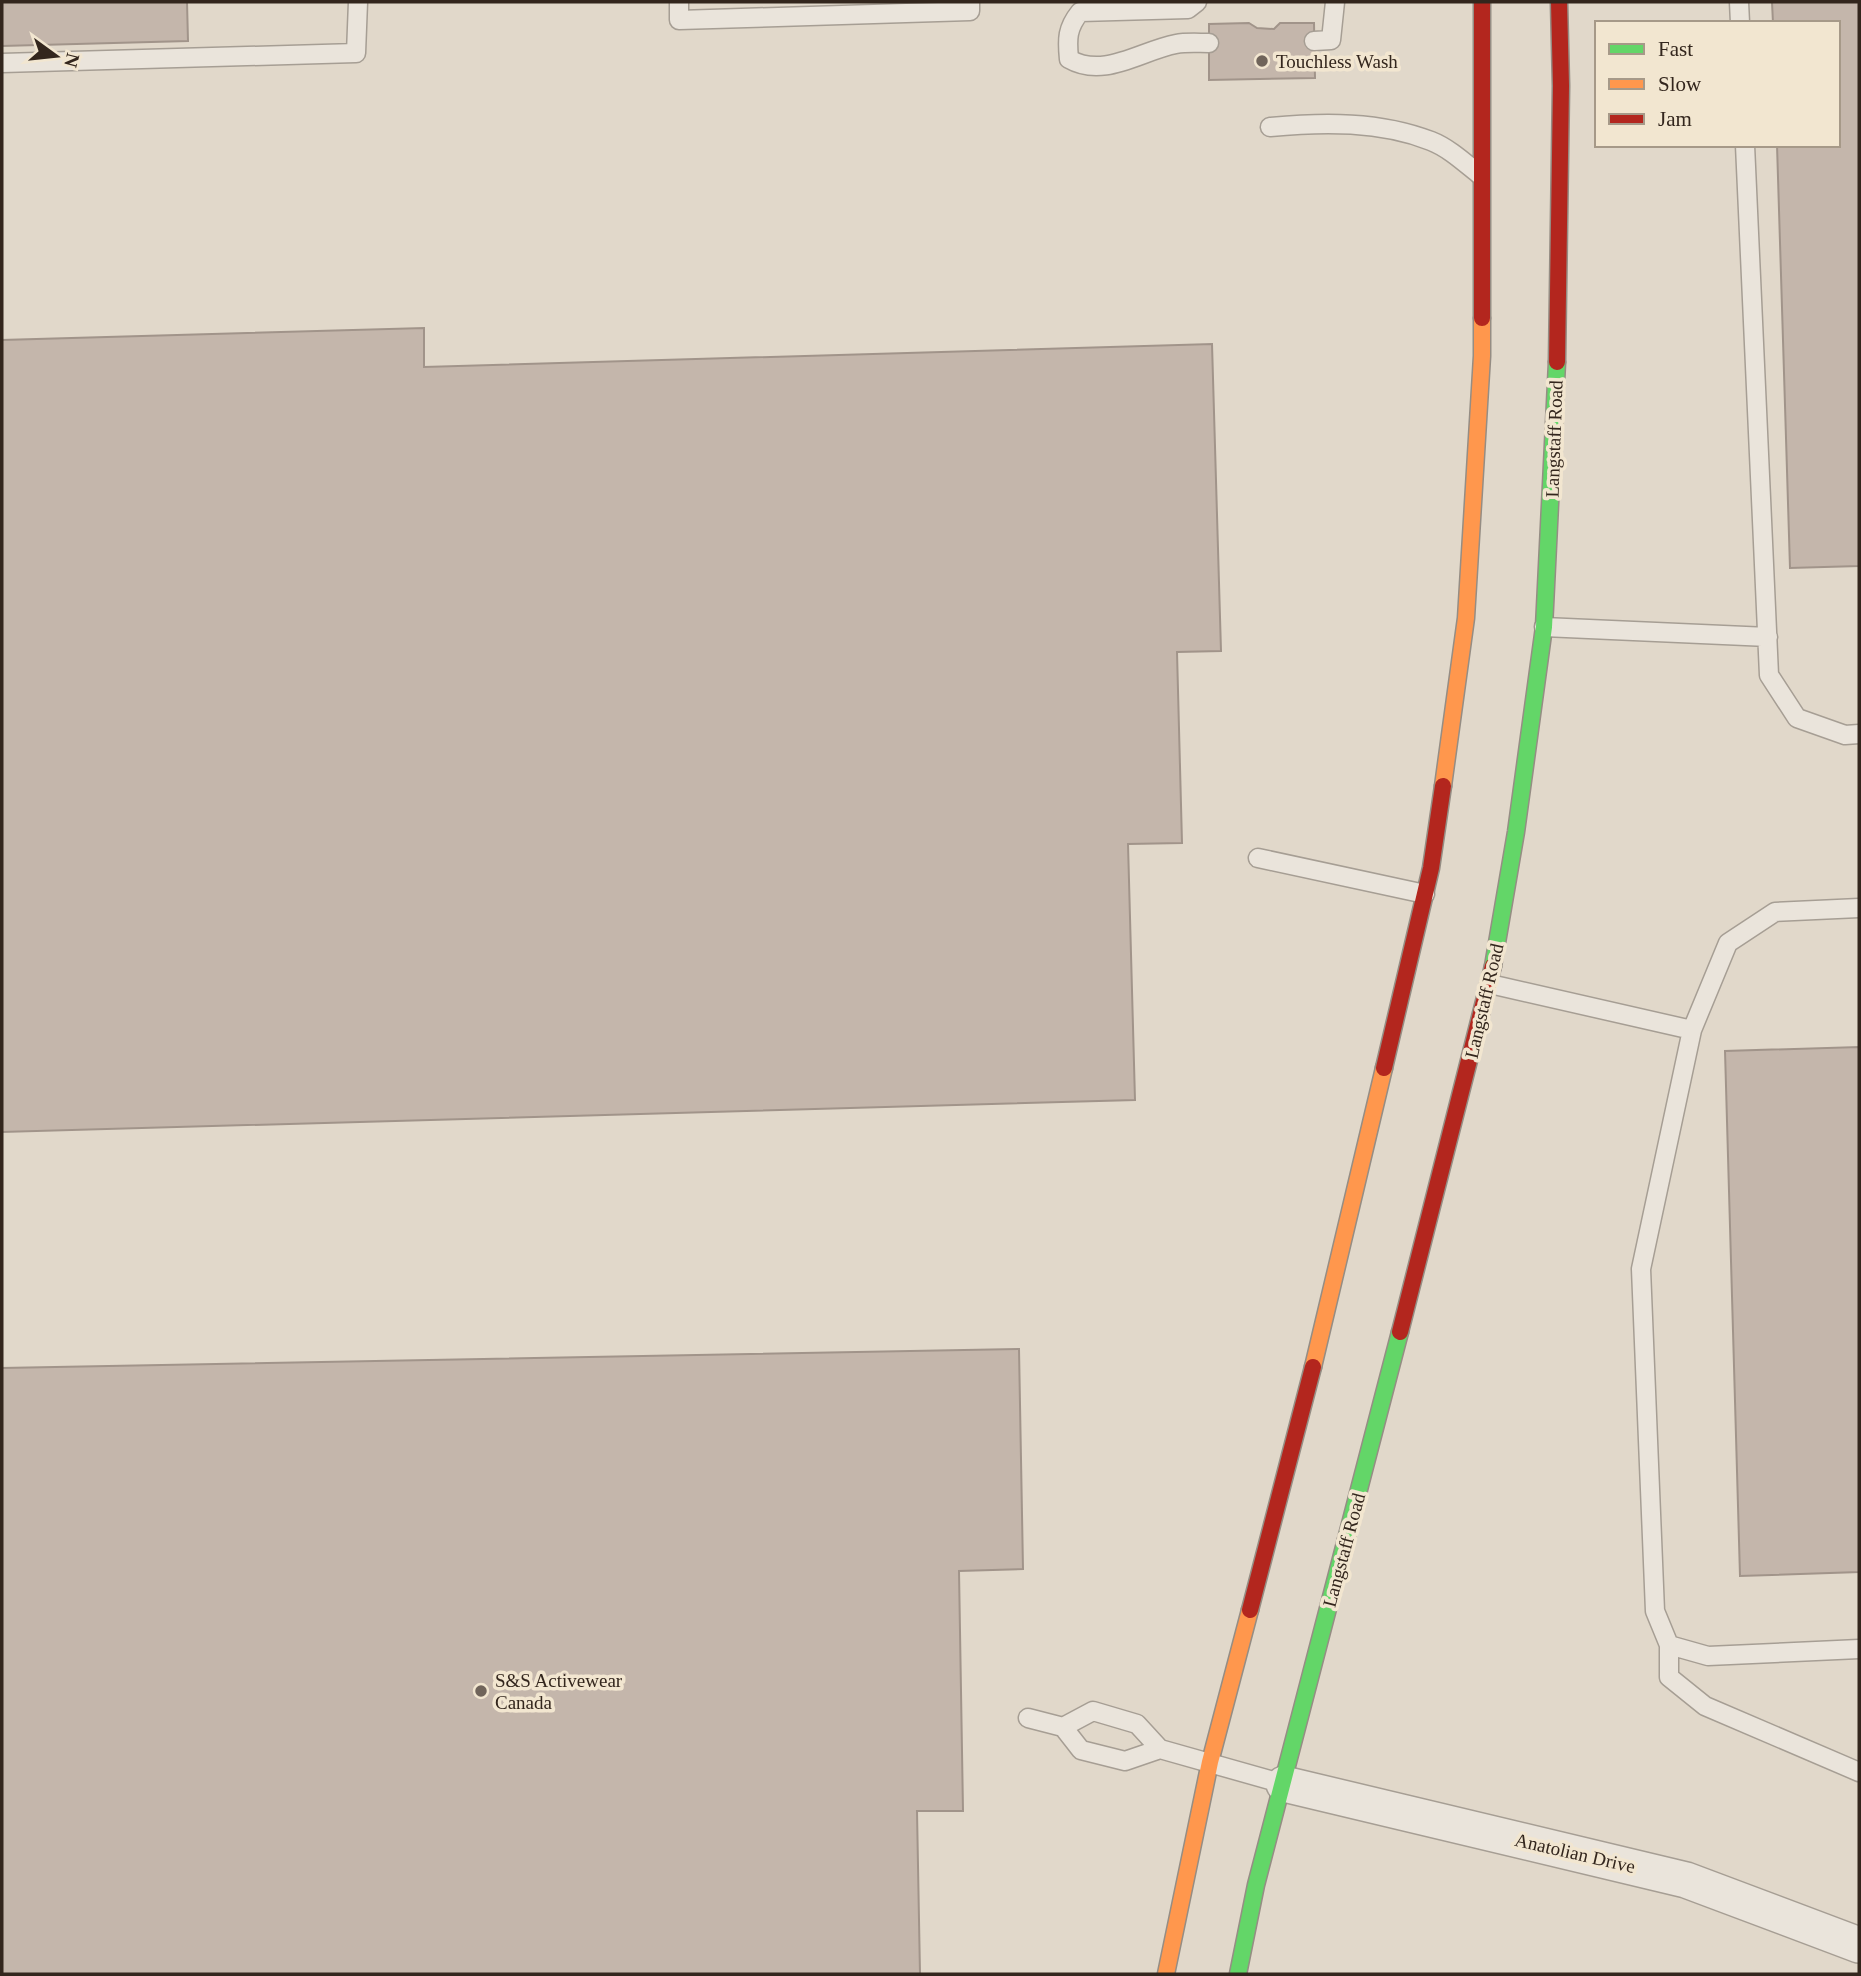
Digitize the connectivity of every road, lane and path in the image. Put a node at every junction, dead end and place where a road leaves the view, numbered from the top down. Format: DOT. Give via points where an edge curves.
graph roads {
  1 [pos="358,2"];
  2 [pos="679,2"];
  3 [pos="970,2"];
  4 [pos="1197,2"];
  5 [pos="1335,2"];
  6 [pos="1482,2"];
  7 [pos="1559,2"];
  8 [pos="1739,2"];
  9 [pos="1740,21"];
  10 [pos="1314,41"];
  11 [pos="1209,43"];
  12 [pos="2,63"];
  13 [pos="1270,127"];
  14 [pos="1745,147"];
  15 [pos="1482,177"];
  16 [pos="1545,626"];
  17 [pos="1768,637"];
  18 [pos="1859,734"];
  19 [pos="1258,858"];
  20 [pos="1425,894"];
  21 [pos="1859,908"];
  22 [pos="1490,984"];
  23 [pos="1692,1030"];
  24 [pos="1669,1645"];
  25 [pos="1859,1649"];
  26 [pos="1028,1718"];
  27 [pos="1063,1727"];
  28 [pos="1160,1749"];
  29 [pos="1210,1762"];
  30 [pos="1851,1763"];
  31 [pos="1859,1772"];
  32 [pos="1283,1784"];
  33 [pos="1859,1945"];
  34 [pos="1166,1974"];
  35 [pos="1238,1974"];
  1 -- 12 [label="lane" via="356,53"];
  2 -- 3 [label="lane" via="679,19 970,11"];
  4 -- 11 [label="lane" via="1188,9 1080,12 1066,37 1069,59 1082,67 1098,68 1177,44"];
  5 -- 10 [label="lane" via="1331,40"];
  6 -- 15 [label="main road"];
  7 -- 16 [label="main road, Langstaff Road" via="1556,402"];
  8 -- 9 [label="lane"];
  13 -- 15 [label="lane" via="1308,123 1383,127 1433,141"];
  14 -- 17 [label="lane"];
  15 -- 20 [label="main road" via="1482,356 1466,618"];
  16 -- 17 [label="lane"];
  16 -- 22 [label="main road, Langstaff Road"];
  17 -- 18 [label="lane" via="1769,676 1797,718 1845,735"];
  19 -- 20 [label="lane"];
  20 -- 29 [label="main road" via="1327,1309"];
  21 -- 23 [label="lane" via="1775,912 1728,943"];
  22 -- 23 [label="lane"];
  22 -- 32 [label="main road, Langstaff Road"];
  23 -- 24 [label="lane" via="1641,1269 1655,1611"];
  24 -- 25 [label="lane" via="1708,1656"];
  24 -- 30 [label="lane" via="1669,1677 1705,1706"];
  26 -- 27 [label="lane"];
  27 -- 28 [label="lane" via="1081,1750 1125,1760"];
  27 -- 28 [label="lane" via="1093,1711 1138,1724"];
  28 -- 29 [label="lane"];
  29 -- 32 [label="lane"];
  29 -- 34 [label="main road"];
  30 -- 31 [label="lane"];
  32 -- 33 [label="street, Anatolian Drive" via="1686,1880"];
  32 -- 35 [label="main road, Langstaff Road" via="1255,1885"];
}
